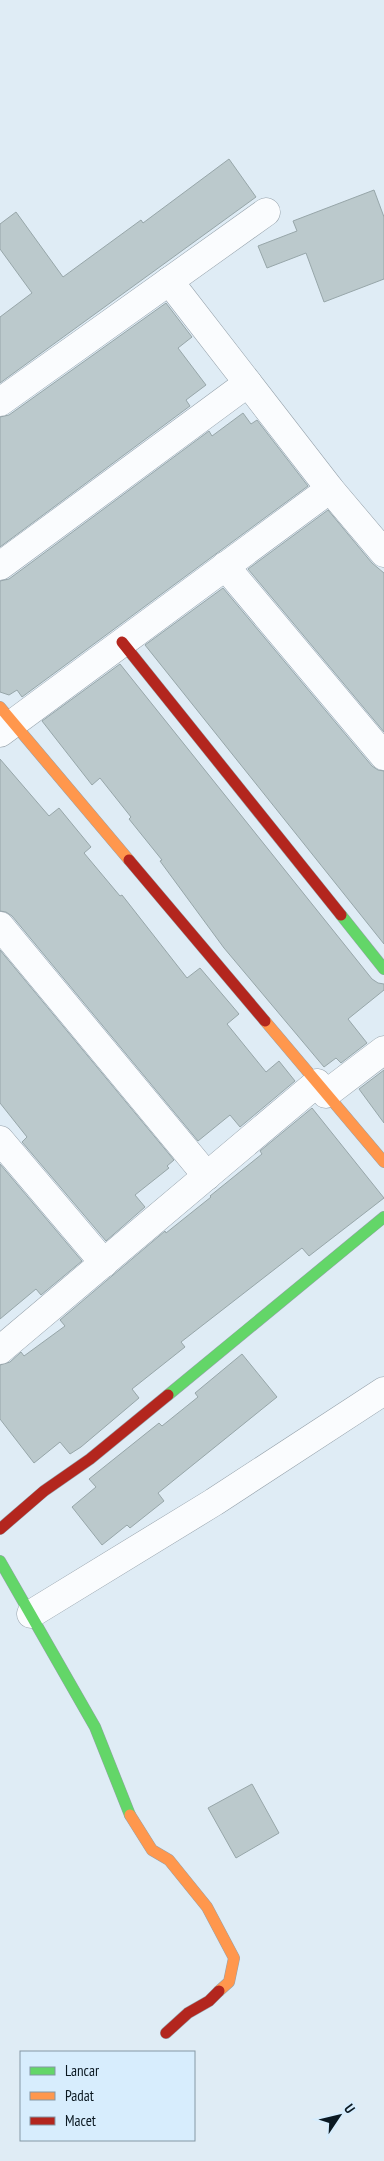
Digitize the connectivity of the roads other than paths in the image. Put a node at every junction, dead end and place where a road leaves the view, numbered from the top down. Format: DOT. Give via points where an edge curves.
graph roads {
  1 [pos="266,212"];
  2 [pos="170,281"];
  3 [pos="248,383"];
  4 [pos="0,402"];
  5 [pos="330,489"];
  6 [pos="384,553"];
  7 [pos="0,566"];
  8 [pos="225,566"];
  9 [pos="122,642"];
  10 [pos="4,721"];
  11 [pos="384,756"];
  12 [pos="0,926"];
  13 [pos="384,969"];
  14 [pos="384,1050"];
  15 [pos="322,1088"];
  16 [pos="0,1140"];
  17 [pos="384,1162"];
  18 [pos="206,1176"];
  19 [pos="384,1217"];
  20 [pos="104,1263"];
  21 [pos="1,1347"];
  22 [pos="384,1391"];
  23 [pos="0,1529"];
  24 [pos="0,1562"];
  25 [pos="8,1594"];
  26 [pos="30,1614"];
  27 [pos="166,2033"];
  1 -- 2 [label="street"];
  2 -- 3 [label="street"];
  2 -- 4 [label="street"];
  3 -- 5 [label="street"];
  3 -- 7 [label="street"];
  5 -- 6 [label="street"];
  5 -- 8 [label="street"];
  8 -- 9 [label="street"];
  8 -- 11 [label="street"];
  9 -- 10 [label="street"];
  9 -- 13 [label="street"];
  10 -- 15 [label="street"];
  12 -- 18 [label="street"];
  14 -- 15 [label="street"];
  15 -- 17 [label="street"];
  15 -- 18 [label="street"];
  16 -- 20 [label="street"];
  18 -- 20 [label="street"];
  19 -- 23 [label="street"];
  20 -- 21 [label="street"];
  22 -- 26 [label="street" via="214,1502"];
  24 -- 25 [label="street"];
  25 -- 26 [label="street"];
  26 -- 27 [label="street" via="95,1727 140,1834 152,1850 168,1860 207,1907 234,1958 229,1982"];
}
